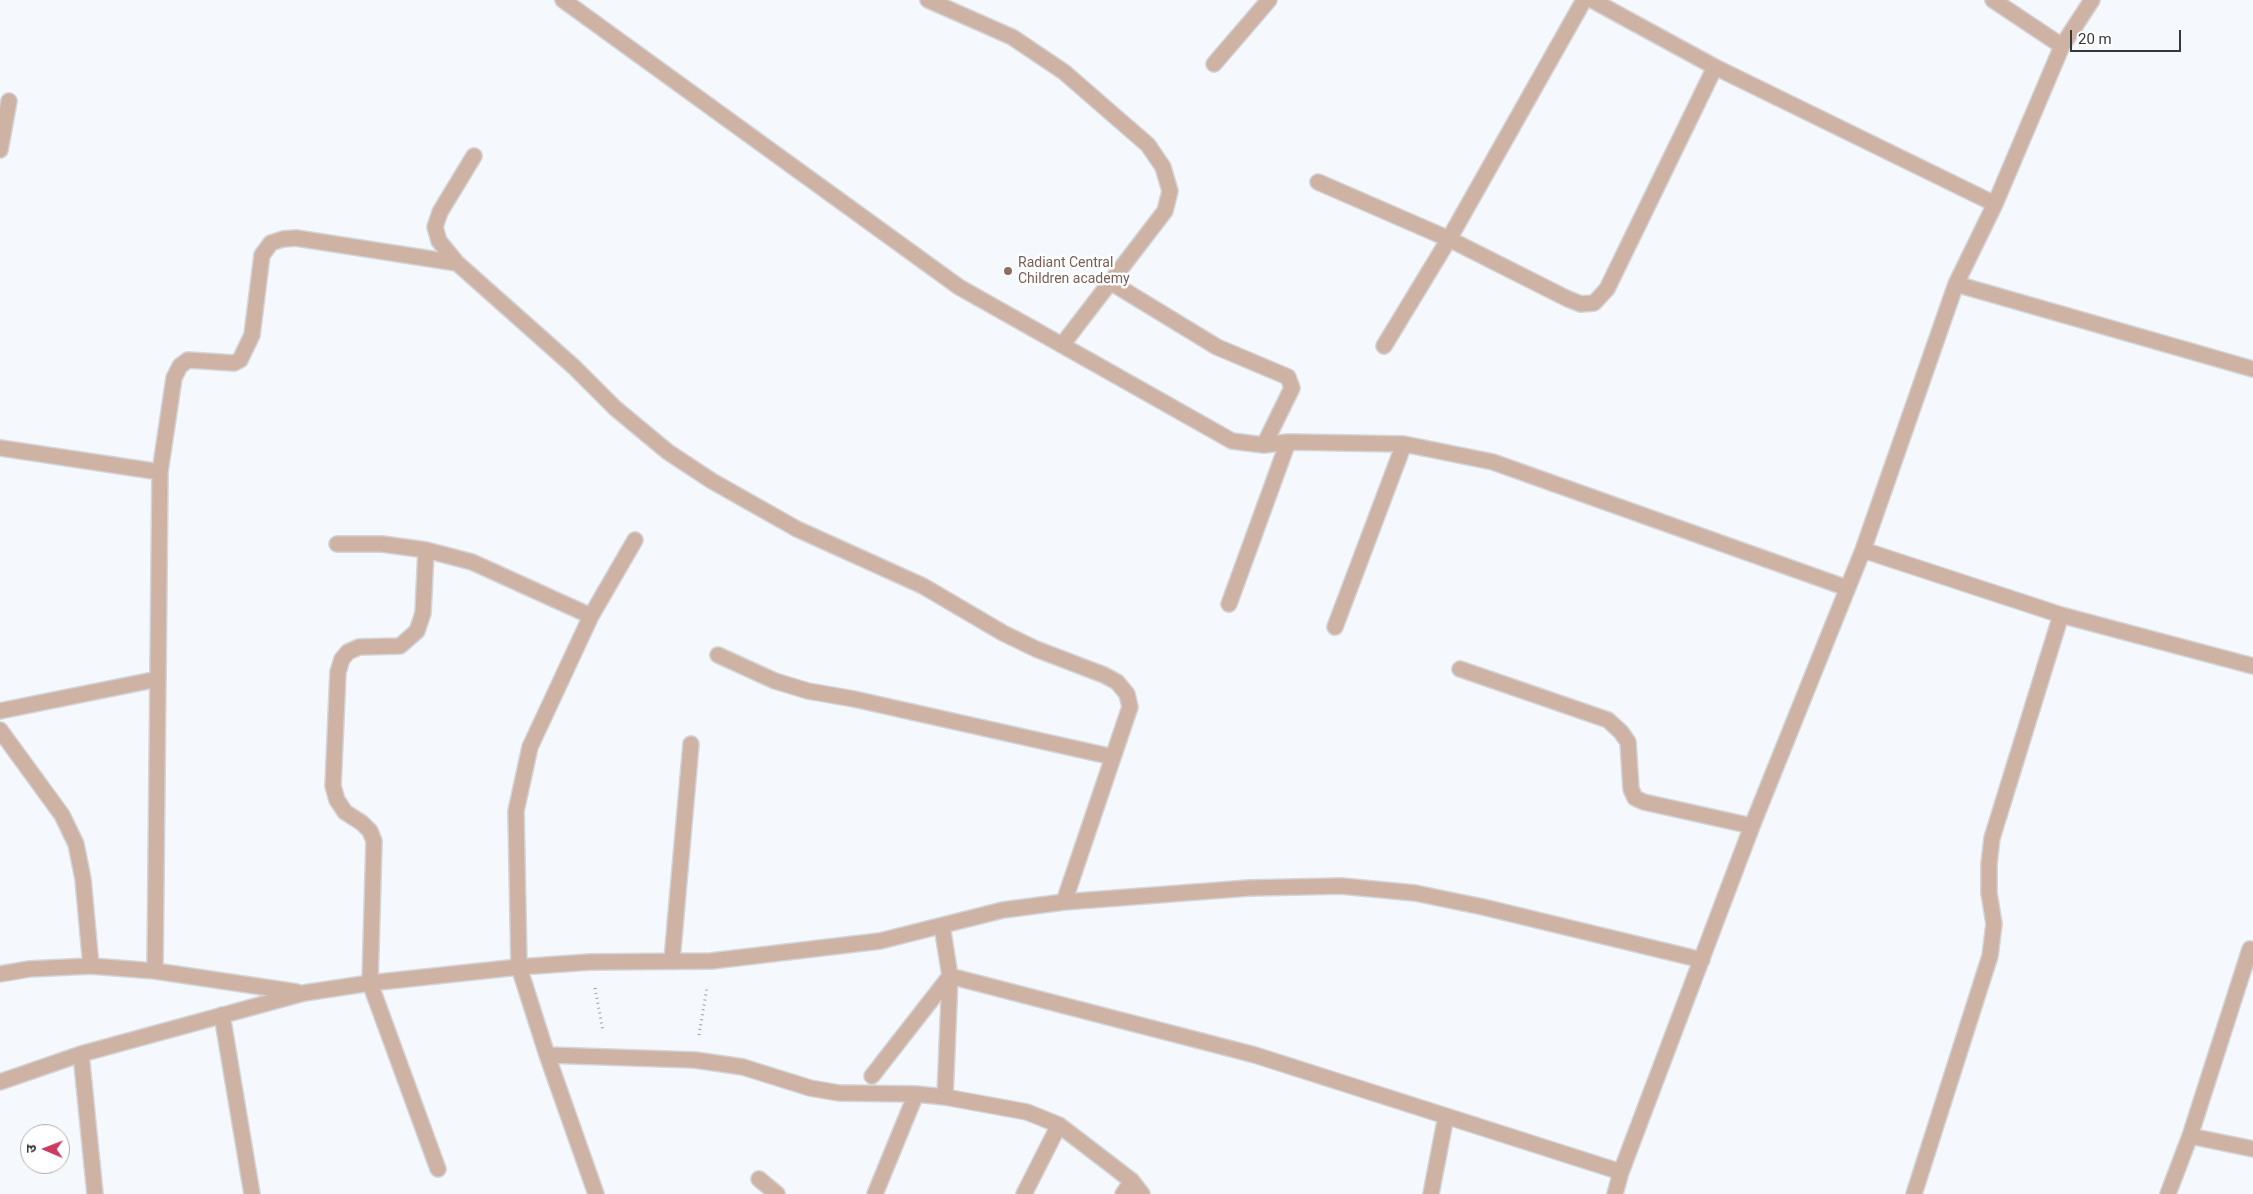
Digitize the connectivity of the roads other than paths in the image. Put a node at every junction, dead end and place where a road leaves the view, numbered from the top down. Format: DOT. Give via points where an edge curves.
graph roads {
  1 [pos="563,0"];
  2 [pos="928,0"];
  3 [pos="1269,0"];
  4 [pos="1584,0"];
  5 [pos="1592,0"];
  6 [pos="1993,0"];
  7 [pos="2092,0"];
  8 [pos="2062,46"];
  9 [pos="1214,64"];
  10 [pos="1715,67"];
  11 [pos="9,102"];
  12 [pos="0,150"];
  13 [pos="474,156"];
  14 [pos="1318,182"];
  15 [pos="1995,204"];
  16 [pos="1448,240"];
  17 [pos="457,263"];
  18 [pos="1112,282"];
  19 [pos="1956,284"];
  20 [pos="1062,345"];
  21 [pos="1384,346"];
  22 [pos="2253,369"];
  23 [pos="1288,442"];
  24 [pos="1404,444"];
  25 [pos="1264,445"];
  26 [pos="0,448"];
  27 [pos="160,472"];
  28 [pos="635,540"];
  29 [pos="337,544"];
  30 [pos="426,550"];
  31 [pos="1862,550"];
  32 [pos="1847,588"];
  33 [pos="1229,604"];
  34 [pos="2061,615"];
  35 [pos="591,616"];
  36 [pos="1335,627"];
  37 [pos="718,655"];
  38 [pos="2253,666"];
  39 [pos="1460,669"];
  40 [pos="158,680"];
  41 [pos="0,711"];
  42 [pos="0,730"];
  43 [pos="691,744"];
  44 [pos="1113,757"];
  45 [pos="1752,826"];
  46 [pos="1064,902"];
  47 [pos="942,926"];
  48 [pos="2250,949"];
  49 [pos="672,960"];
  50 [pos="1702,960"];
  51 [pos="91,966"];
  52 [pos="519,967"];
  53 [pos="155,971"];
  54 [pos="0,974"];
  55 [pos="950,976"];
  56 [pos="370,983"];
  57 [pos="304,993"];
  58 [pos="222,1015"];
  59 [pos="82,1054"];
  60 [pos="547,1055"];
  61 [pos="872,1076"];
  62 [pos="0,1082"];
  63 [pos="916,1094"];
  64 [pos="945,1097"];
  65 [pos="1446,1116"];
  66 [pos="1059,1125"];
  67 [pos="2190,1136"];
  68 [pos="2253,1149"];
  69 [pos="438,1169"];
  70 [pos="1621,1172"];
  71 [pos="759,1178"];
  72 [pos="1128,1188"];
  73 [pos="95,1194"];
  74 [pos="252,1194"];
  75 [pos="596,1194"];
  76 [pos="777,1194"];
  77 [pos="875,1194"];
  78 [pos="1024,1194"];
  79 [pos="1142,1194"];
  80 [pos="1431,1194"];
  81 [pos="1615,1194"];
  82 [pos="1914,1194"];
  83 [pos="2168,1194"];
  1 -- 20 [label="street" via="959,286"];
  2 -- 18 [label="street" via="1012,37 1056,67 1148,145 1158,160 1170,191 1166,211"];
  3 -- 9 [label="street"];
  4 -- 16 [label="street"];
  5 -- 10 [label="street"];
  6 -- 8 [label="street"];
  7 -- 8 [label="street"];
  8 -- 15 [label="street"];
  10 -- 15 [label="street"];
  10 -- 16 [label="street" via="1607,289 1594,303 1581,304 1568,299"];
  11 -- 12 [label="street"];
  13 -- 17 [label="street" via="440,212 435,227 438,241"];
  14 -- 16 [label="street"];
  15 -- 19 [label="street"];
  16 -- 21 [label="street"];
  17 -- 27 [label="street" via="296,238 271,243 262,255 252,335 240,360 234,363 188,360 180,366 174,378"];
  17 -- 44 [label="street" via="574,366 615,408 668,452 712,481 797,529 923,586 1003,633 1117,682 1127,694 1130,707"];
  18 -- 20 [label="street"];
  18 -- 25 [label="street" via="1218,347 1288,377 1292,388"];
  19 -- 22 [label="street"];
  19 -- 31 [label="street"];
  20 -- 25 [label="street" via="1232,441"];
  23 -- 24 [label="street"];
  23 -- 25 [label="street"];
  23 -- 33 [label="street"];
  24 -- 32 [label="street" via="1493,462"];
  24 -- 36 [label="street"];
  26 -- 27 [label="street"];
  27 -- 40 [label="street"];
  28 -- 35 [label="street"];
  29 -- 30 [label="street" via="382,544"];
  30 -- 35 [label="street" via="472,562"];
  30 -- 56 [label="street" via="423,614 418,631 400,646 358,647 348,652 338,672 333,786 345,812 362,822 374,840"];
  31 -- 32 [label="street"];
  31 -- 34 [label="street"];
  32 -- 45 [label="street"];
  34 -- 38 [label="street"];
  34 -- 82 [label="street" via="1992,838 1989,893 1994,924 1990,956"];
  35 -- 52 [label="street" via="530,746 516,811"];
  37 -- 44 [label="street" via="775,681 808,691"];
  39 -- 45 [label="street" via="1608,720 1628,742 1631,789 1635,798"];
  40 -- 41 [label="street"];
  40 -- 53 [label="street"];
  42 -- 51 [label="street" via="62,814 76,844 83,879"];
  43 -- 49 [label="street"];
  44 -- 46 [label="street"];
  45 -- 50 [label="street"];
  46 -- 47 [label="street" via="1003,910"];
  46 -- 50 [label="street" via="1249,888 1342,886 1415,893"];
  47 -- 49 [label="street" via="880,941 711,962"];
  47 -- 55 [label="street"];
  48 -- 67 [label="street"];
  49 -- 52 [label="street"];
  50 -- 70 [label="street"];
  51 -- 53 [label="street"];
  51 -- 54 [label="street"];
  52 -- 56 [label="street"];
  52 -- 60 [label="street"];
  53 -- 57 [label="street"];
  55 -- 61 [label="street"];
  55 -- 64 [label="street"];
  55 -- 65 [label="street" via="1255,1056"];
  56 -- 57 [label="street"];
  56 -- 69 [label="street"];
  57 -- 58 [label="street"];
  58 -- 59 [label="street"];
  58 -- 74 [label="street"];
  59 -- 62 [label="street"];
  59 -- 73 [label="street"];
  60 -- 63 [label="street" via="695,1060 743,1067 810,1088 839,1093"];
  60 -- 75 [label="street"];
  63 -- 64 [label="street"];
  63 -- 77 [label="street"];
  64 -- 66 [label="street" via="1027,1112"];
  65 -- 70 [label="street"];
  65 -- 80 [label="street"];
  66 -- 72 [label="street"];
  66 -- 78 [label="street"];
  67 -- 68 [label="street"];
  67 -- 83 [label="street"];
  70 -- 81 [label="street"];
  71 -- 76 [label="street"];
  72 -- 79 [label="street"];
}
